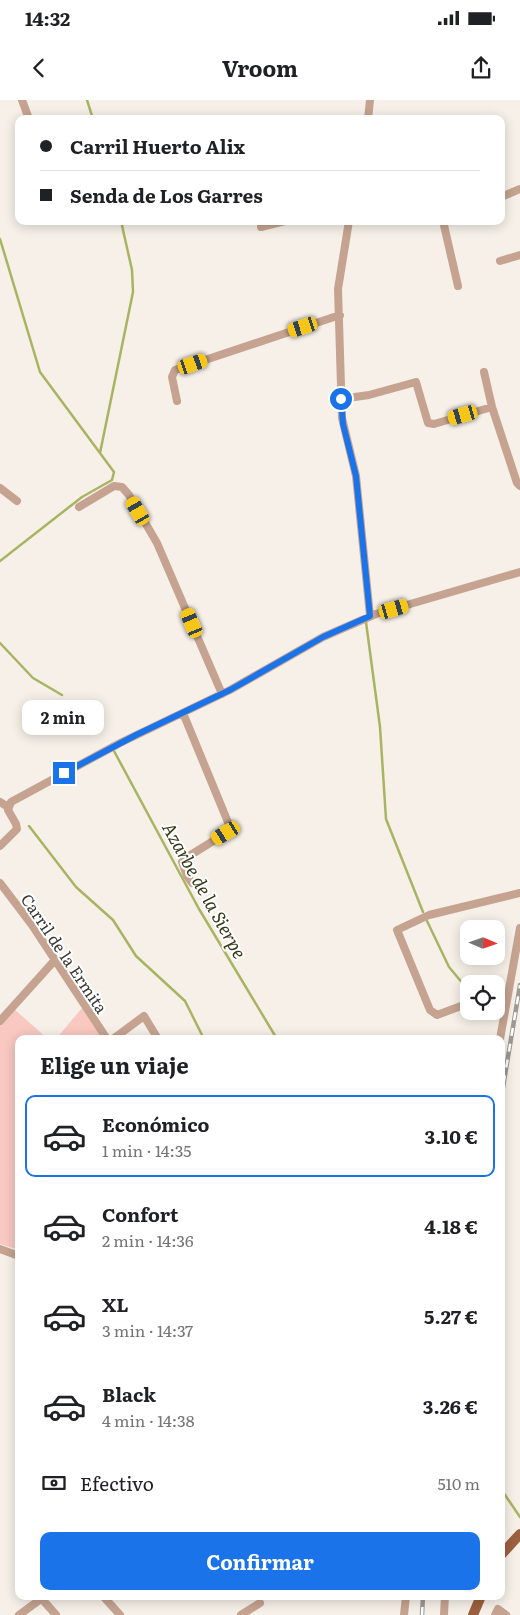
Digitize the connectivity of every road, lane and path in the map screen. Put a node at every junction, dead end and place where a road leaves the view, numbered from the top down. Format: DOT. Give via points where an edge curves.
graph roads {
  1 [pos="22,100"];
  2 [pos="370,100"];
  3 [pos="28,115"];
  4 [pos="368,115"];
  5 [pos="520,189"];
  6 [pos="505,195"];
  7 [pos="269,225"];
  8 [pos="348,225"];
  9 [pos="444,225"];
  10 [pos="261,227"];
  11 [pos="520,254"];
  12 [pos="500,261"];
  13 [pos="458,286"];
  14 [pos="340,314"];
  15 [pos="484,372"];
  16 [pos="341,399"];
  17 [pos="177,401"];
  18 [pos="492,407"];
  19 [pos="520,486"];
  20 [pos="0,488"];
  21 [pos="17,501"];
  22 [pos="79,507"];
  23 [pos="520,572"];
  24 [pos="370,616"];
  25 [pos="222,694"];
  26 [pos="183,713"];
  27 [pos="0,802"];
  28 [pos="8,807"];
  29 [pos="0,846"];
  30 [pos="0,883"];
  31 [pos="192,883"];
  32 [pos="520,893"];
  33 [pos="520,928"];
  34 [pos="54,960"];
  35 [pos="505,994"];
  36 [pos="508,994"];
  37 [pos="460,1006"];
  38 [pos="0,1020"];
  39 [pos="104,1035"];
  40 [pos="119,1035"];
  41 [pos="156,1035"];
  42 [pos="501,1035"];
  43 [pos="0,1249"];
  44 [pos="15,1255"];
  45 [pos="520,1534"];
  46 [pos="505,1551"];
  47 [pos="41,1600"];
  48 [pos="45,1600"];
  49 [pos="107,1600"];
  50 [pos="406,1600"];
  51 [pos="445,1600"];
  52 [pos="479,1600"];
  53 [pos="260,1604"];
  54 [pos="496,1612"];
  55 [pos="19,1615"];
  56 [pos="56,1615"];
  57 [pos="120,1615"];
  58 [pos="241,1615"];
  59 [pos="404,1615"];
  60 [pos="444,1615"];
  61 [pos="473,1615"];
  62 [pos="506,1615"];
  1 -- 3 [label="street"];
  2 -- 4 [label="street"];
  5 -- 6 [label="street"];
  7 -- 10 [label="street"];
  8 -- 14 [label="street" via="338,282"];
  9 -- 13 [label="street"];
  11 -- 12 [label="street"];
  14 -- 16 [label="street"];
  14 -- 17 [label="street" via="174,370 172,376"];
  15 -- 18 [label="street"];
  16 -- 18 [label="street" via="416,382 428,423"];
  16 -- 24 [label="street" via="343,424 356,476"];
  18 -- 19 [label="street" via="516,483"];
  20 -- 21 [label="street"];
  22 -- 25 [label="street" via="114,486 122,487 129,495 157,543"];
  23 -- 24 [label="street"];
  24 -- 25 [label="street" via="323,637"];
  25 -- 26 [label="street"];
  26 -- 28 [label="street" via="69,770 13,801"];
  26 -- 31 [label="street" via="230,827 182,862"];
  27 -- 28 [label="street"];
  28 -- 29 [label="street" via="16,829"];
  30 -- 34 [label="street, Carril de la Ermita"];
  32 -- 37 [label="street" via="429,915 397,930 430,1010 437,1015"];
  33 -- 36 [label="street"];
  34 -- 38 [label="street"];
  34 -- 39 [label="street, Carril de la Ermita"];
  35 -- 36 [label="street"];
  36 -- 42 [label="street"];
  40 -- 41 [label="street" via="144,1016"];
  43 -- 44 [label="street"];
  45 -- 46 [label="main road"];
  47 -- 55 [label="street"];
  48 -- 56 [label="street"];
  49 -- 57 [label="street"];
  50 -- 59 [label="street"];
  51 -- 60 [label="street"];
  52 -- 61 [label="main road"];
  53 -- 58 [label="street"];
  54 -- 62 [label="street"];
}
